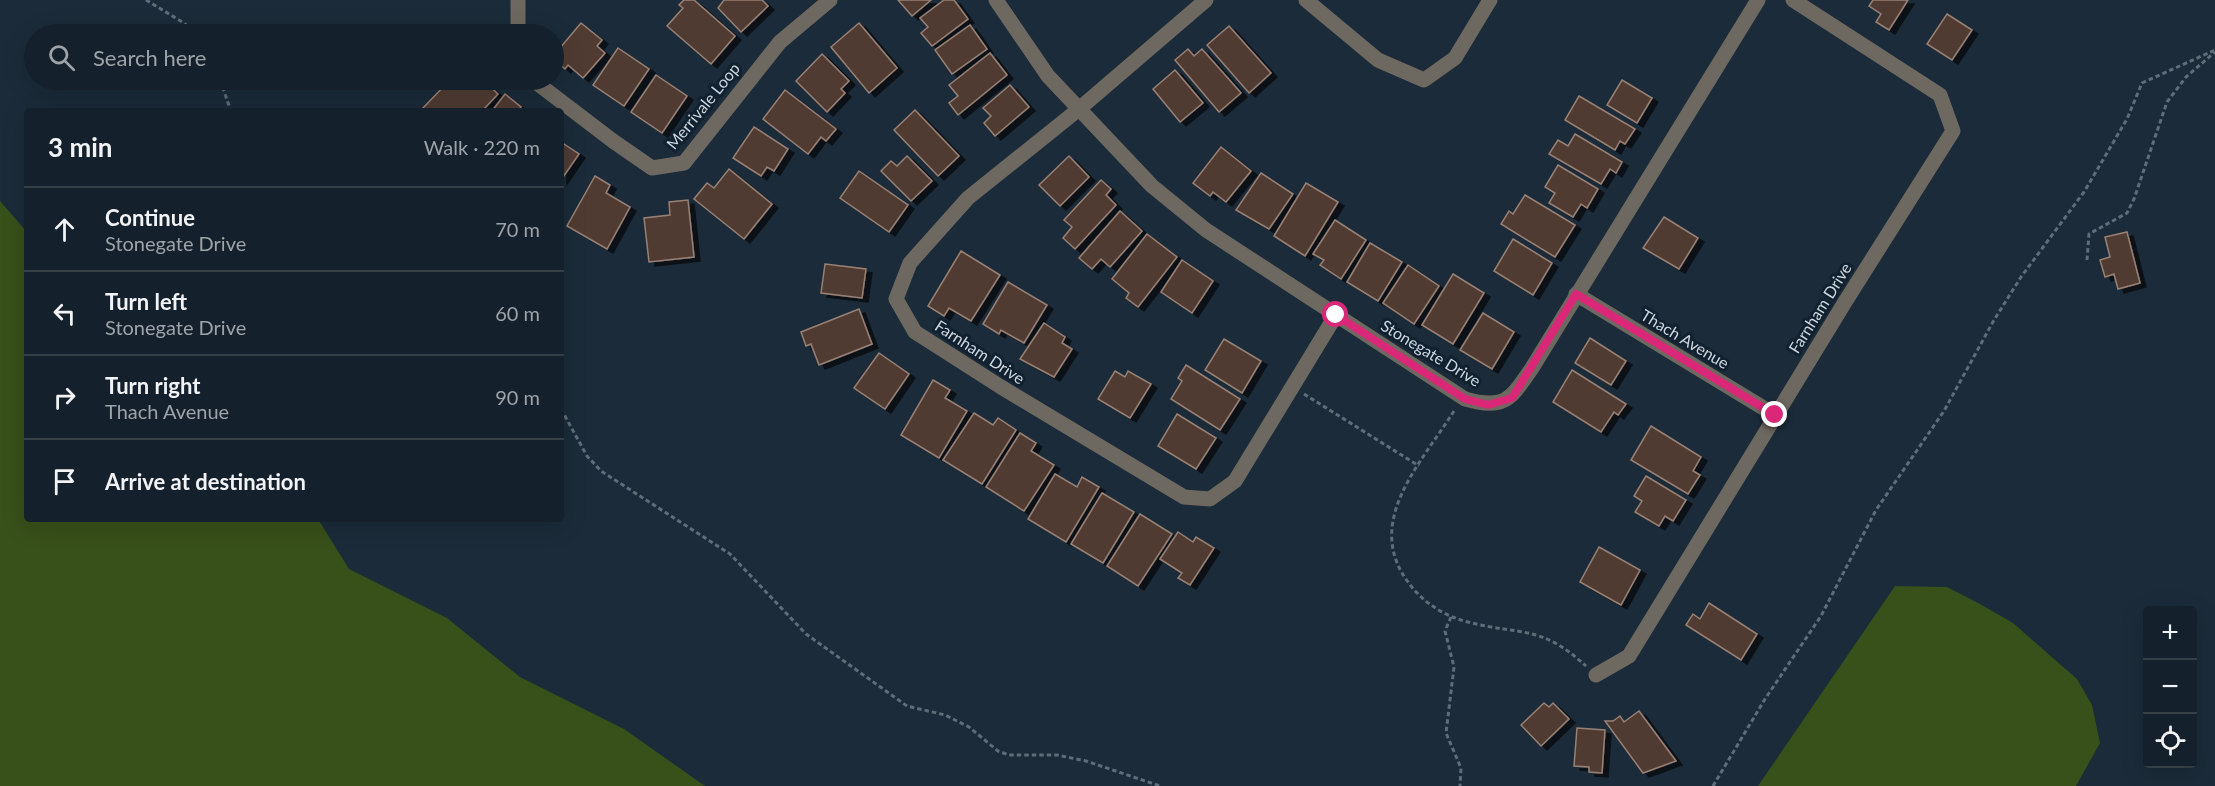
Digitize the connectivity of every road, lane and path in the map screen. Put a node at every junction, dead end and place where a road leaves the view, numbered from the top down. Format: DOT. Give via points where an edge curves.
graph roads {
  1 [pos="146,0"];
  2 [pos="519,0"];
  3 [pos="830,0"];
  4 [pos="996,0"];
  5 [pos="1206,0"];
  6 [pos="1306,0"];
  7 [pos="1490,0"];
  8 [pos="1758,0"];
  9 [pos="1793,0"];
  10 [pos="185,24"];
  11 [pos="518,24"];
  12 [pos="2215,51"];
  13 [pos="224,90"];
  14 [pos="546,90"];
  15 [pos="230,108"];
  16 [pos="1079,109"];
  17 [pos="2087,260"];
  18 [pos="1576,294"];
  19 [pos="1336,315"];
  20 [pos="1292,387"];
  21 [pos="1463,397"];
  22 [pos="564,414"];
  23 [pos="1775,415"];
  24 [pos="1419,466"];
  25 [pos="1451,617"];
  26 [pos="1596,675"];
  27 [pos="1160,786"];
  28 [pos="1460,786"];
  29 [pos="1713,786"];
  1 -- 10 [label="path"];
  2 -- 11 [label="street"];
  3 -- 14 [label="street, Merrivale Loop" via="780,42 684,163 652,168"];
  4 -- 16 [label="street, Stonegate Drive" via="1048,76"];
  5 -- 16 [label="street, Farnham Drive"];
  6 -- 7 [label="street" via="1378,60 1424,80 1455,58"];
  8 -- 18 [label="street, Stonegate Drive"];
  9 -- 23 [label="street, Farnham Drive" via="1940,95 1953,131"];
  12 -- 17 [label="path" via="2186,77 2167,102 2127,213 2089,234"];
  12 -- 29 [label="path" via="2142,83 2127,119 2096,172 1999,311 1944,411 1876,510 1821,616"];
  13 -- 15 [label="path"];
  16 -- 19 [label="street, Stonegate Drive" via="1152,186 1206,230"];
  16 -- 20 [label="street, Farnham Drive" via="968,198 910,263 896,299 915,332 1184,497 1210,500 1235,481"];
  18 -- 21 [label="street, Stonegate Drive" via="1512,398 1488,405"];
  18 -- 23 [label="street, Thach Avenue"];
  19 -- 20 [label="street, Farnham Drive"];
  19 -- 21 [label="street, Stonegate Drive"];
  20 -- 24 [label="path"];
  21 -- 24 [label="path"];
  22 -- 27 [label="path" via="587,456 601,471 730,554 806,634 907,706 945,716 1009,755 1057,755"];
  23 -- 26 [label="street, Farnham Drive" via="1629,656"];
  24 -- 25 [label="path" via="1394,511 1390,529 1394,560 1415,592"];
  25 -- 26 [label="path" via="1536,633 1568,650"];
  25 -- 28 [label="path" via="1445,631 1454,667 1446,733 1461,768"];
}
